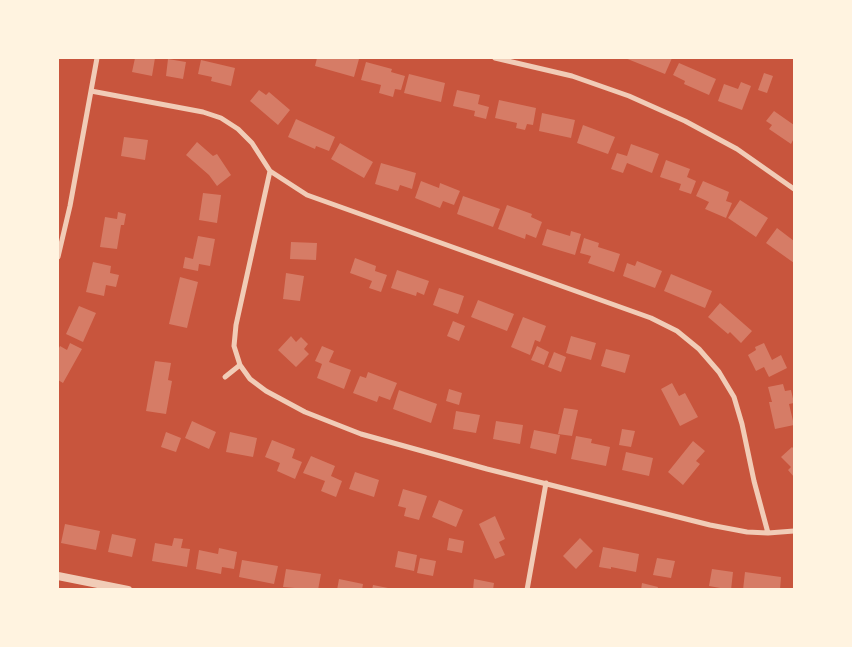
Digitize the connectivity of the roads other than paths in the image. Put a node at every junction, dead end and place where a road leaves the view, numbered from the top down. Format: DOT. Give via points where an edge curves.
graph roads {
  1 [pos="97,58"];
  2 [pos="496,58"];
  3 [pos="91,90"];
  4 [pos="270,171"];
  5 [pos="794,189"];
  6 [pos="58,257"];
  7 [pos="240,364"];
  8 [pos="225,377"];
  9 [pos="546,483"];
  10 [pos="794,531"];
  11 [pos="768,533"];
  12 [pos="58,576"];
  13 [pos="128,590"];
  14 [pos="527,590"];
  1 -- 3 [label="street"];
  2 -- 5 [label="street" via="572,76 629,96 737,149"];
  3 -- 4 [label="street" via="221,118 252,143"];
  3 -- 6 [label="street"];
  4 -- 7 [label="street" via="236,325 234,346"];
  4 -- 11 [label="street" via="307,195 650,318 677,331 719,372 734,397"];
  7 -- 8 [label="street"];
  7 -- 9 [label="street" via="250,380 266,391 305,412 361,434"];
  9 -- 11 [label="street" via="710,525"];
  9 -- 14 [label="street"];
  10 -- 11 [label="street"];
  12 -- 13 [label="street"];
}
